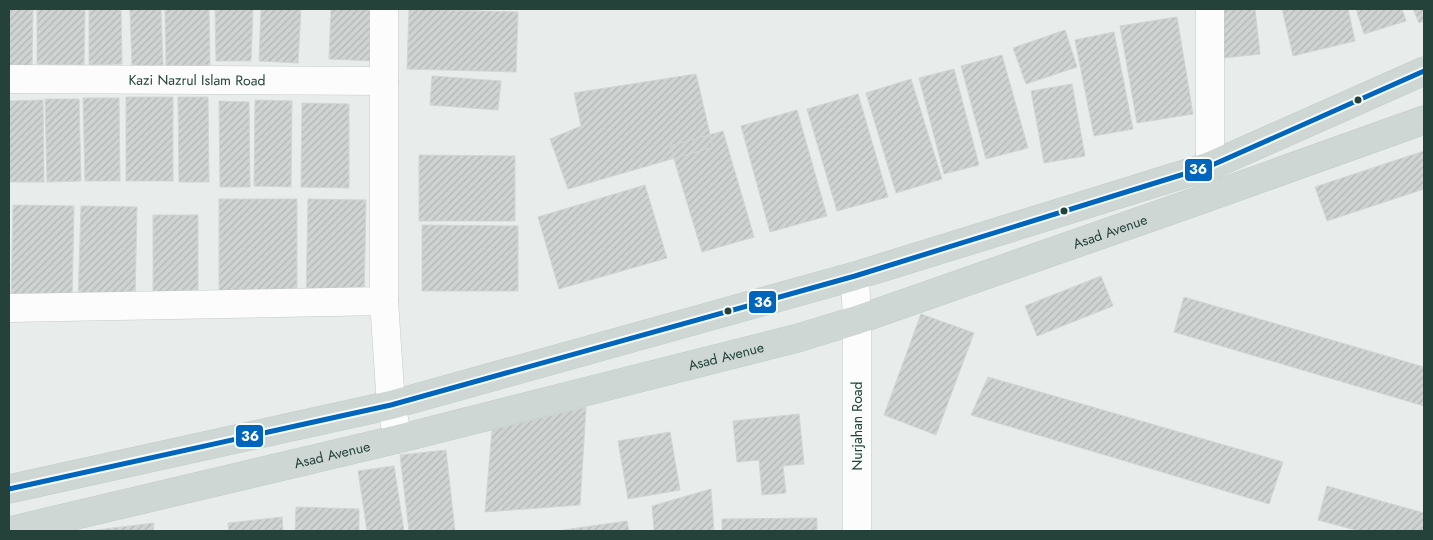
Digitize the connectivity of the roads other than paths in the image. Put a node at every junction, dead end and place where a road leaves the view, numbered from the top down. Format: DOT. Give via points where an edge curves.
graph roads {
  1 [pos="384,9"];
  2 [pos="1210,9"];
  3 [pos="1424,71"];
  4 [pos="9,79"];
  5 [pos="384,81"];
  6 [pos="1424,120"];
  7 [pos="1210,166"];
  8 [pos="855,276"];
  9 [pos="384,301"];
  10 [pos="9,308"];
  11 [pos="857,320"];
  12 [pos="391,405"];
  13 [pos="398,439"];
  14 [pos="9,489"];
  15 [pos="9,531"];
  16 [pos="857,531"];
  1 -- 5 [label="street"];
  2 -- 7 [label="street"];
  3 -- 7 [label="main road"];
  4 -- 5 [label="street, Kazi Nazrul Islam Road"];
  5 -- 9 [label="street"];
  6 -- 11 [label="main road, Asad Avenue"];
  7 -- 8 [label="main road"];
  8 -- 11 [label="street, Nurjahan Road"];
  8 -- 12 [label="main road"];
  9 -- 10 [label="street"];
  9 -- 12 [label="street"];
  11 -- 13 [label="main road, Asad Avenue" via="798,338"];
  11 -- 16 [label="street, Nurjahan Road"];
  12 -- 13 [label="street"];
  12 -- 14 [label="main road"];
  13 -- 15 [label="main road, Asad Avenue"];
}
